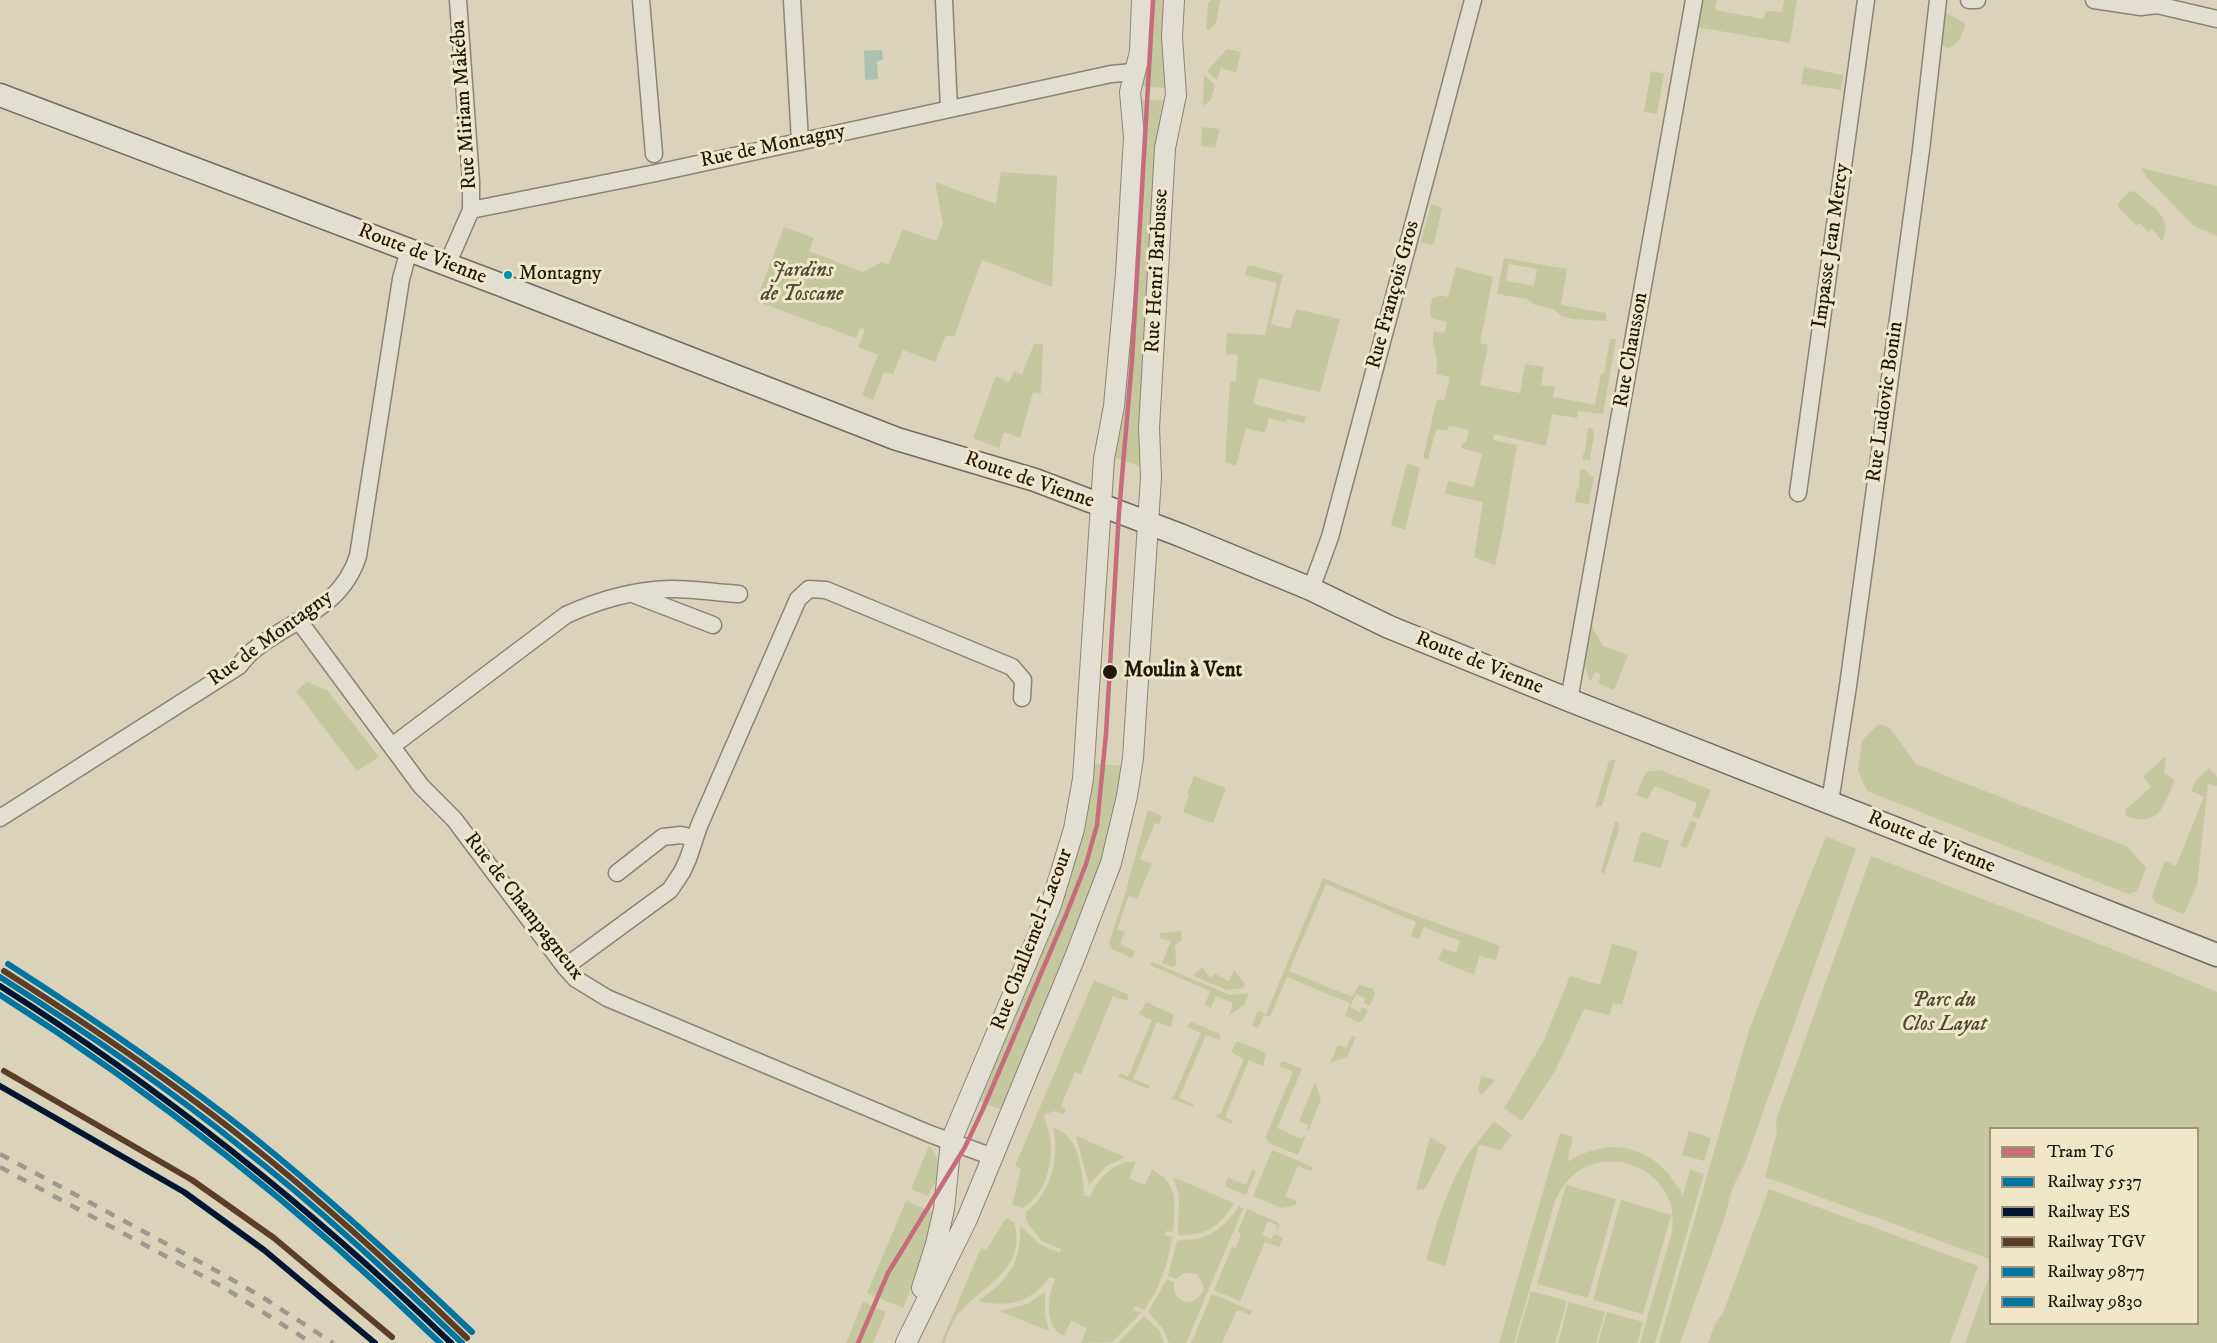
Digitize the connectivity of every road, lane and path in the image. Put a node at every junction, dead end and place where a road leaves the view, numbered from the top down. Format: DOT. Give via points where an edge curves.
graph roads {
  1 [pos="458,0"];
  2 [pos="641,0"];
  3 [pos="792,0"];
  4 [pos="944,0"];
  5 [pos="1142,0"];
  6 [pos="1174,0"];
  7 [pos="1473,0"];
  8 [pos="1694,0"];
  9 [pos="1866,0"];
  10 [pos="1938,0"];
  11 [pos="1969,0"];
  12 [pos="1977,0"];
  13 [pos="2094,0"];
  14 [pos="2153,2"];
  15 [pos="2217,19"];
  16 [pos="1133,72"];
  17 [pos="0,95"];
  18 [pos="949,110"];
  19 [pos="800,142"];
  20 [pos="654,154"];
  21 [pos="471,210"];
  22 [pos="409,250"];
  23 [pos="447,265"];
  24 [pos="1798,493"];
  25 [pos="1100,514"];
  26 [pos="1147,534"];
  27 [pos="1311,589"];
  28 [pos="632,594"];
  29 [pos="739,594"];
  30 [pos="299,621"];
  31 [pos="713,625"];
  32 [pos="1022,698"];
  33 [pos="1569,700"];
  34 [pos="392,746"];
  35 [pos="1830,802"];
  36 [pos="0,818"];
  37 [pos="696,832"];
  38 [pos="617,873"];
  39 [pos="2217,955"];
  40 [pos="565,967"];
  41 [pos="951,1141"];
  42 [pos="993,1157"];
  43 [pos="905,1343"];
  1 -- 21 [label="street, Rue Miriam Makéba"];
  2 -- 20 [label="street"];
  3 -- 19 [label="street"];
  4 -- 18 [label="street"];
  5 -- 16 [label="street, Rue Henri Barbusse" via="1140,52"];
  6 -- 26 [label="street, Rue Henri Barbusse" via="1176,95 1165,148"];
  7 -- 27 [label="street, Rue François Gros" via="1330,537"];
  8 -- 33 [label="street, Rue Chausson"];
  9 -- 24 [label="street, Impasse Jean Mercy"];
  10 -- 35 [label="street, Rue Ludovic Bonin"];
  11 -- 12 [label="street"];
  13 -- 14 [label="street" via="2141,7"];
  14 -- 15 [label="street"];
  16 -- 18 [label="street, Rue de Montagny"];
  16 -- 25 [label="street, Rue Henri Barbusse" via="1130,92 1134,137 1126,274"];
  17 -- 22 [label="main road, Route de Vienne"];
  18 -- 19 [label="street, Rue de Montagny"];
  19 -- 21 [label="street, Rue de Montagny"];
  21 -- 23 [label="street"];
  22 -- 23 [label="main road, Route de Vienne"];
  22 -- 30 [label="street, Rue de Montagny" via="400,279 358,556 347,581 333,598"];
  23 -- 25 [label="main road, Route de Vienne" via="897,439 1035,480"];
  25 -- 26 [label="main road, Route de Vienne"];
  25 -- 41 [label="street, Rue Challemel-Lacour" via="1086,756 1074,829 1051,905"];
  26 -- 27 [label="main road, Route de Vienne"];
  26 -- 42 [label="street, Rue Challemel-Lacour" via="1133,758 1120,831 1093,912"];
  27 -- 33 [label="main road, Route de Vienne" via="1389,627"];
  28 -- 29 [label="street" via="669,589"];
  28 -- 31 [label="street"];
  28 -- 34 [label="street" via="596,601 566,615"];
  30 -- 34 [label="street, Rue de Champagneux"];
  30 -- 36 [label="street, Rue de Montagny" via="255,649 239,666"];
  32 -- 37 [label="street" via="1023,680 1012,667 826,590 809,589 798,600"];
  33 -- 35 [label="main road, Route de Vienne"];
  34 -- 40 [label="street, Rue de Champagneux" via="421,786 454,819"];
  35 -- 39 [label="main road, Route de Vienne"];
  37 -- 38 [label="street" via="663,837"];
  37 -- 40 [label="street" via="682,872 670,890"];
  40 -- 41 [label="street, Rue de Champagneux" via="576,979 607,998"];
  41 -- 42 [label="street, Rue de Champagneux"];
  41 -- 43 [label="street, Rue Challemel-Lacour" via="946,1197 936,1244"];
  42 -- 43 [label="street, Rue Challemel-Lacour" via="967,1219"];
}
